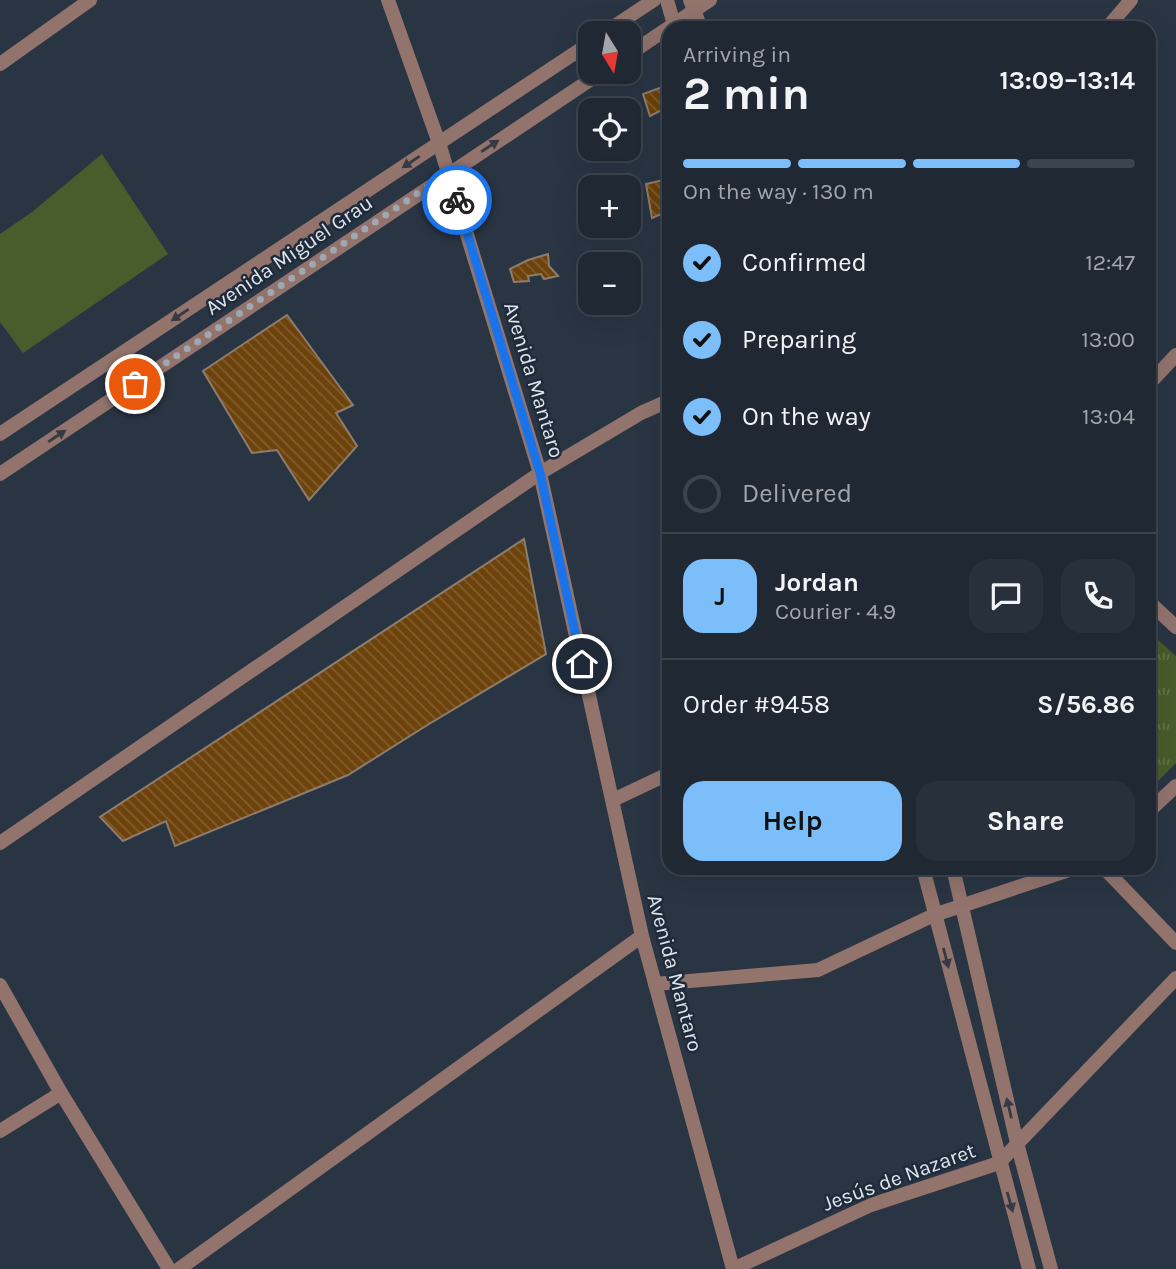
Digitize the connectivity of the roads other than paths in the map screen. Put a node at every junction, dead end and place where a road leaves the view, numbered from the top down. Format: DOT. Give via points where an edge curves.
graph roads {
  1 [pos="90,0"];
  2 [pos="388,0"];
  3 [pos="654,0"];
  4 [pos="667,0"];
  5 [pos="710,0"];
  6 [pos="1131,0"];
  7 [pos="692,5"];
  8 [pos="622,21"];
  9 [pos="673,21"];
  10 [pos="678,21"];
  11 [pos="1113,21"];
  12 [pos="662,33"];
  13 [pos="641,46"];
  14 [pos="578,51"];
  15 [pos="0,64"];
  16 [pos="584,84"];
  17 [pos="439,143"];
  18 [pos="448,173"];
  19 [pos="1176,355"];
  20 [pos="1156,376"];
  21 [pos="662,404"];
  22 [pos="0,435"];
  23 [pos="540,473"];
  24 [pos="0,474"];
  25 [pos="1156,608"];
  26 [pos="1176,627"];
  27 [pos="662,777"];
  28 [pos="1176,786"];
  29 [pos="612,800"];
  30 [pos="1156,805"];
  31 [pos="0,843"];
  32 [pos="925,875"];
  33 [pos="954,875"];
  34 [pos="1053,875"];
  35 [pos="1111,875"];
  36 [pos="961,906"];
  37 [pos="934,915"];
  38 [pos="642,936"];
  39 [pos="1176,943"];
  40 [pos="1176,978"];
  41 [pos="655,984"];
  42 [pos="0,985"];
  43 [pos="61,1093"];
  44 [pos="0,1131"];
  45 [pos="1017,1143"];
  46 [pos="999,1163"];
  47 [pos="169,1269"];
  48 [pos="178,1269"];
  49 [pos="733,1269"];
  50 [pos="1029,1269"];
  51 [pos="1051,1269"];
  1 -- 15 [label="street"];
  2 -- 17 [label="street, Avenida Mantaro"];
  3 -- 8 [label="street"];
  4 -- 9 [label="street"];
  5 -- 7 [label="street"];
  6 -- 11 [label="street"];
  7 -- 10 [label="street"];
  12 -- 13 [label="street"];
  14 -- 17 [label="street, Avenida Miguel Grau"];
  18 -- 16 [label="street, Avenida Miguel Grau, one-way"];
  17 -- 18 [label="street, Avenida Mantaro"];
  17 -- 22 [label="street, Avenida Miguel Grau, one-way"];
  18 -- 23 [label="street, Avenida Mantaro"];
  24 -- 18 [label="street, Avenida Miguel Grau, one-way"];
  19 -- 20 [label="street"];
  21 -- 23 [label="street"];
  23 -- 29 [label="street, Avenida Mantaro"];
  23 -- 31 [label="street"];
  25 -- 26 [label="street"];
  27 -- 29 [label="street"];
  28 -- 30 [label="street"];
  29 -- 38 [label="street, Avenida Mantaro"];
  32 -- 37 [label="street"];
  33 -- 36 [label="street"];
  34 -- 36 [label="street"];
  35 -- 39 [label="street"];
  36 -- 37 [label="street"];
  45 -- 36 [label="street, one-way"];
  37 -- 41 [label="street" via="818,970"];
  37 -- 46 [label="street, one-way"];
  38 -- 41 [label="street, Avenida Mantaro"];
  38 -- 48 [label="street"];
  40 -- 45 [label="street, Jesús de Nazaret"];
  41 -- 49 [label="street, Avenida Mantaro"];
  42 -- 43 [label="street"];
  43 -- 44 [label="street"];
  43 -- 47 [label="street"];
  45 -- 46 [label="street, Jesús de Nazaret"];
  45 -- 51 [label="street"];
  46 -- 49 [label="street, Jesús de Nazaret" via="871,1205"];
  46 -- 50 [label="street, one-way"];
}
